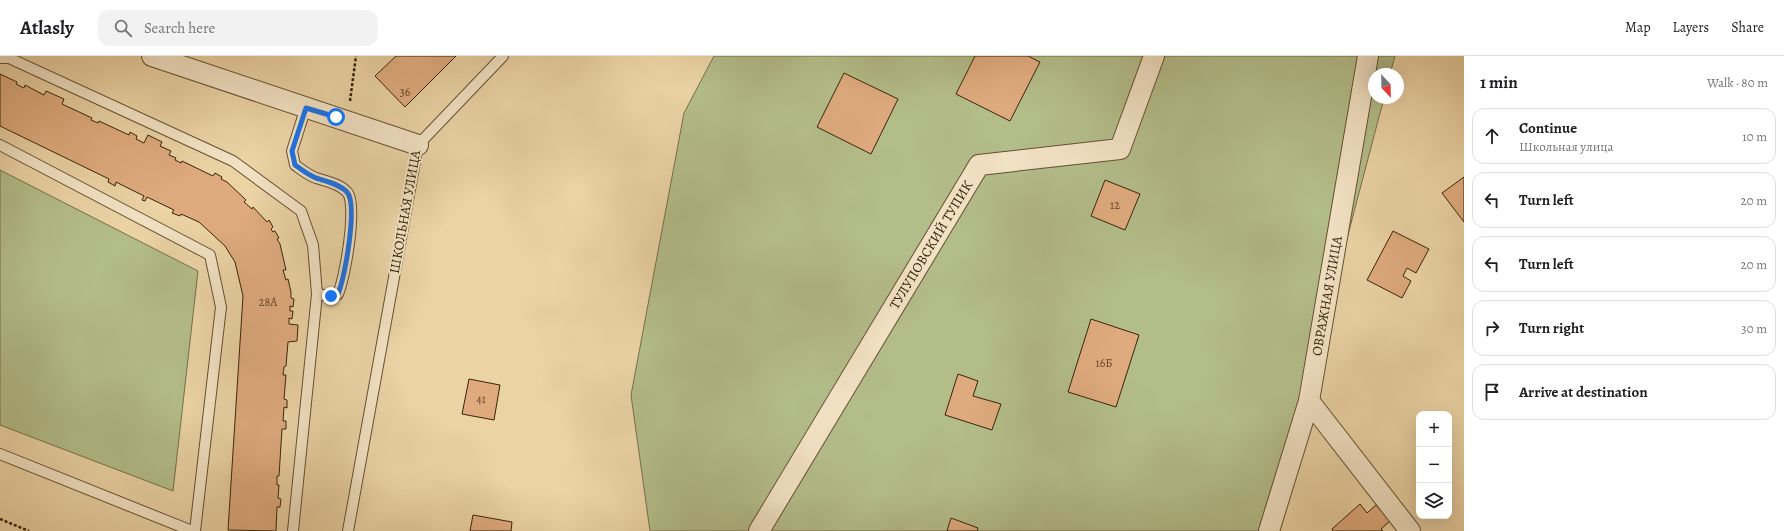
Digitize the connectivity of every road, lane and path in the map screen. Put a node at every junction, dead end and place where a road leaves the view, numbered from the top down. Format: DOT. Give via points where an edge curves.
graph roads {
  1 [pos="152,56"];
  2 [pos="356,56"];
  3 [pos="503,56"];
  4 [pos="1154,56"];
  5 [pos="1368,56"];
  6 [pos="0,58"];
  7 [pos="306,108"];
  8 [pos="347,121"];
  9 [pos="0,145"];
  10 [pos="418,145"];
  11 [pos="317,294"];
  12 [pos="1309,401"];
  13 [pos="0,454"];
  14 [pos="0,520"];
  15 [pos="29,531"];
  16 [pos="192,531"];
  17 [pos="195,531"];
  18 [pos="293,531"];
  19 [pos="348,531"];
  20 [pos="759,531"];
  21 [pos="1269,531"];
  22 [pos="1410,531"];
  1 -- 7 [label="street, ШКОЛЬНАЯ УЛИЦА"];
  2 -- 8 [label="path"];
  3 -- 10 [label="lane"];
  4 -- 20 [label="street, ТУЛУПОВСКИЙ ТУПИК" via="1120,149 979,165"];
  5 -- 12 [label="street, ОВРАЖНАЯ УЛИЦА"];
  6 -- 11 [label="lane" via="9,58 234,161 301,212 313,245"];
  7 -- 8 [label="street, ШКОЛЬНАЯ УЛИЦА"];
  7 -- 11 [label="lane" via="292,151 295,165 305,172 337,185 347,192 351,201 351,228 342,285 338,294"];
  8 -- 10 [label="street, ШКОЛЬНАЯ УЛИЦА"];
  9 -- 17 [label="lane" via="210,255 222,307"];
  10 -- 19 [label="lane, ШКОЛЬНАЯ УЛИЦА"];
  11 -- 18 [label="lane"];
  12 -- 21 [label="street, ОВРАЖНАЯ УЛИЦА"];
  12 -- 22 [label="street"];
  13 -- 16 [label="lane"];
  14 -- 15 [label="path"];
}
